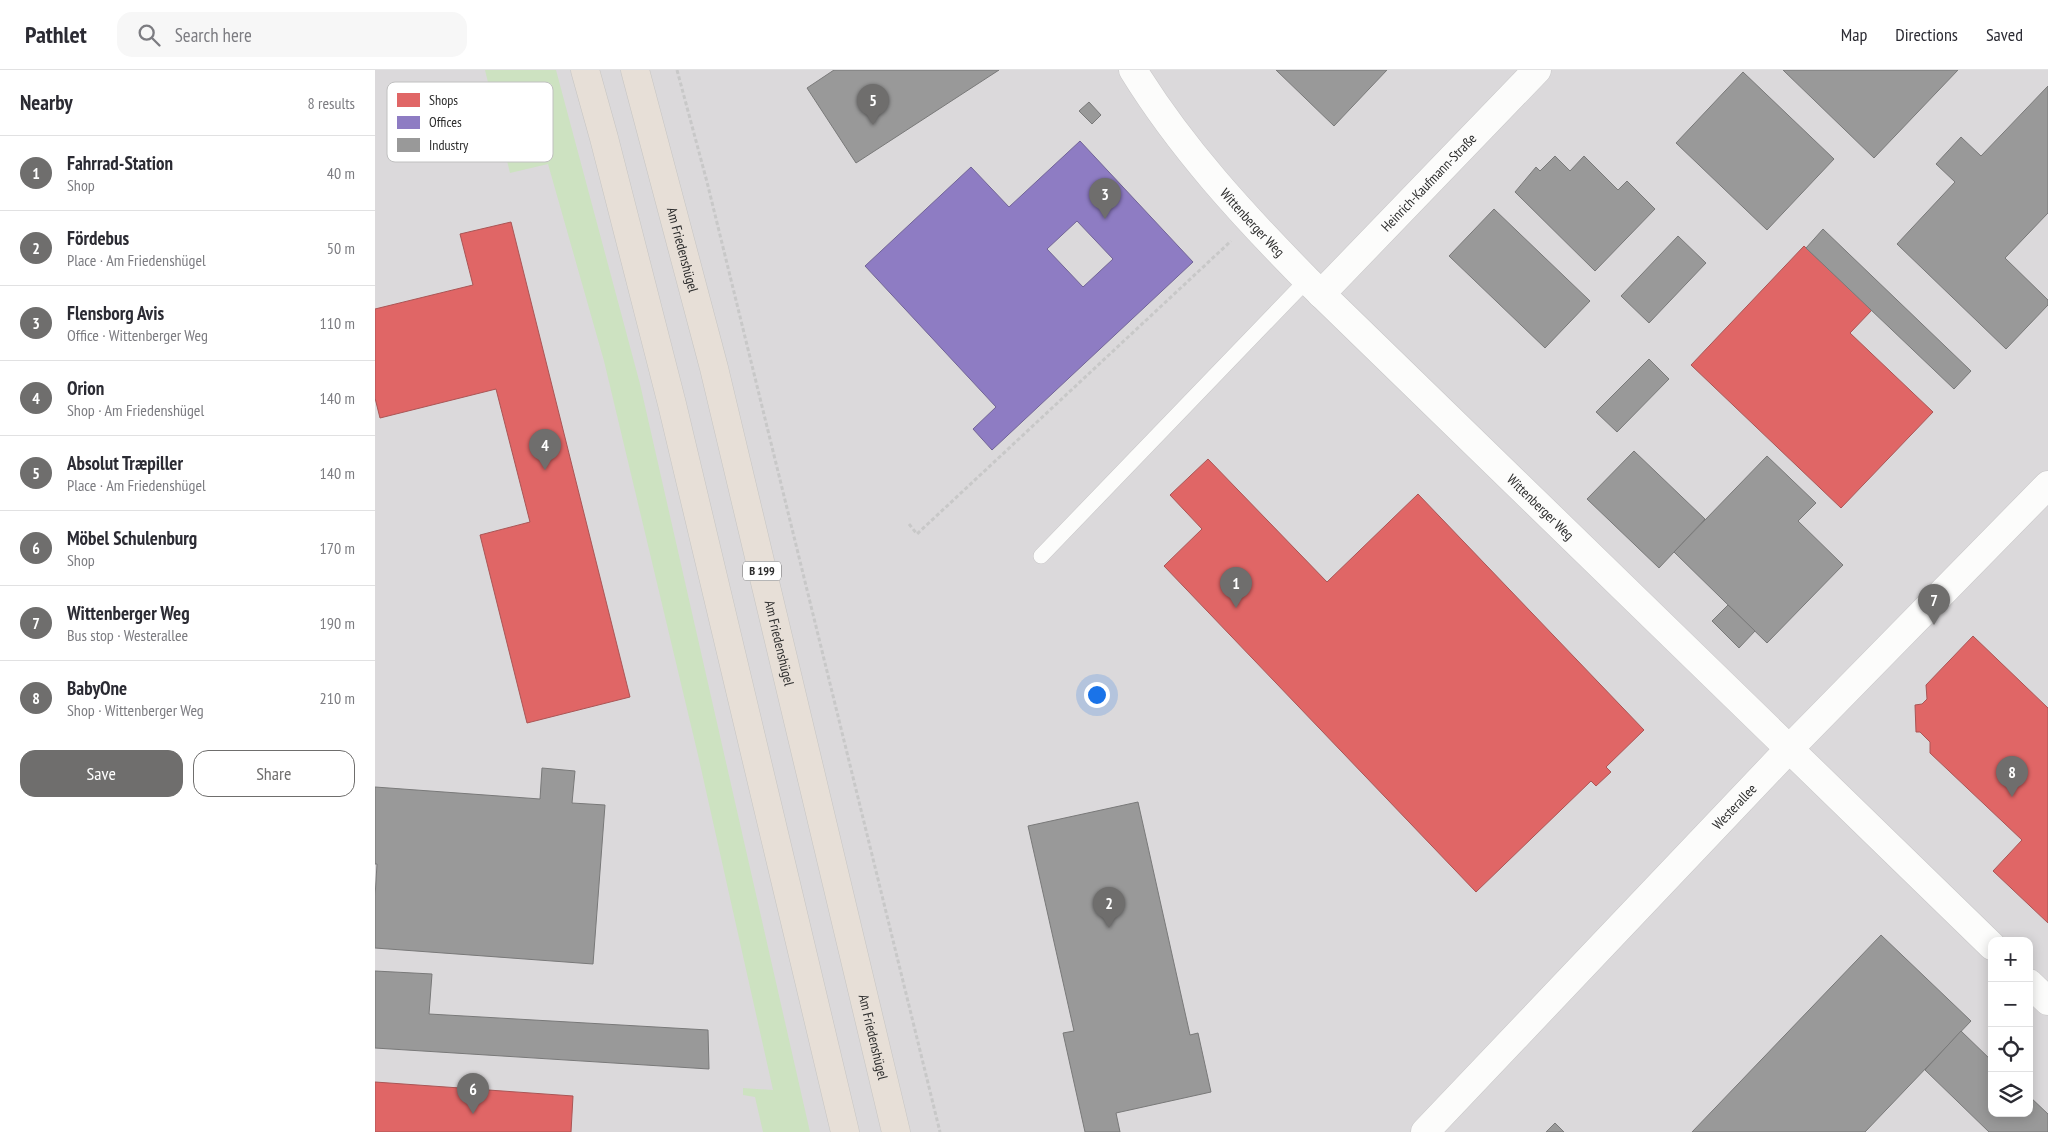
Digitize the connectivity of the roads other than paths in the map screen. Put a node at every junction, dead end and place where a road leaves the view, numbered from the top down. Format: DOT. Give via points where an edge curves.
graph roads {
  1 [pos="585,70"];
  2 [pos="635,70"];
  3 [pos="1133,70"];
  4 [pos="1537,70"];
  5 [pos="1314,287"];
  6 [pos="2048,485"];
  7 [pos="1041,556"];
  8 [pos="1790,748"];
  9 [pos="1988,942"];
  10 [pos="2033,987"];
  11 [pos="2048,1001"];
  12 [pos="845,1132"];
  13 [pos="896,1132"];
  14 [pos="1425,1132"];
  1 -- 12 [label="highway" via="672,404"];
  2 -- 13 [label="highway, Am Friedenshügel / B 199" via="714,368"];
  3 -- 5 [label="street, Wittenberger Weg" via="1194,157"];
  4 -- 5 [label="street, Heinrich-Kaufmann-Straße"];
  5 -- 7 [label="lane"];
  5 -- 8 [label="street, Wittenberger Weg"];
  6 -- 8 [label="street, Westerallee"];
  8 -- 9 [label="street, Wittenberger Weg"];
  8 -- 14 [label="street, Westerallee"];
  10 -- 11 [label="street"];
}
